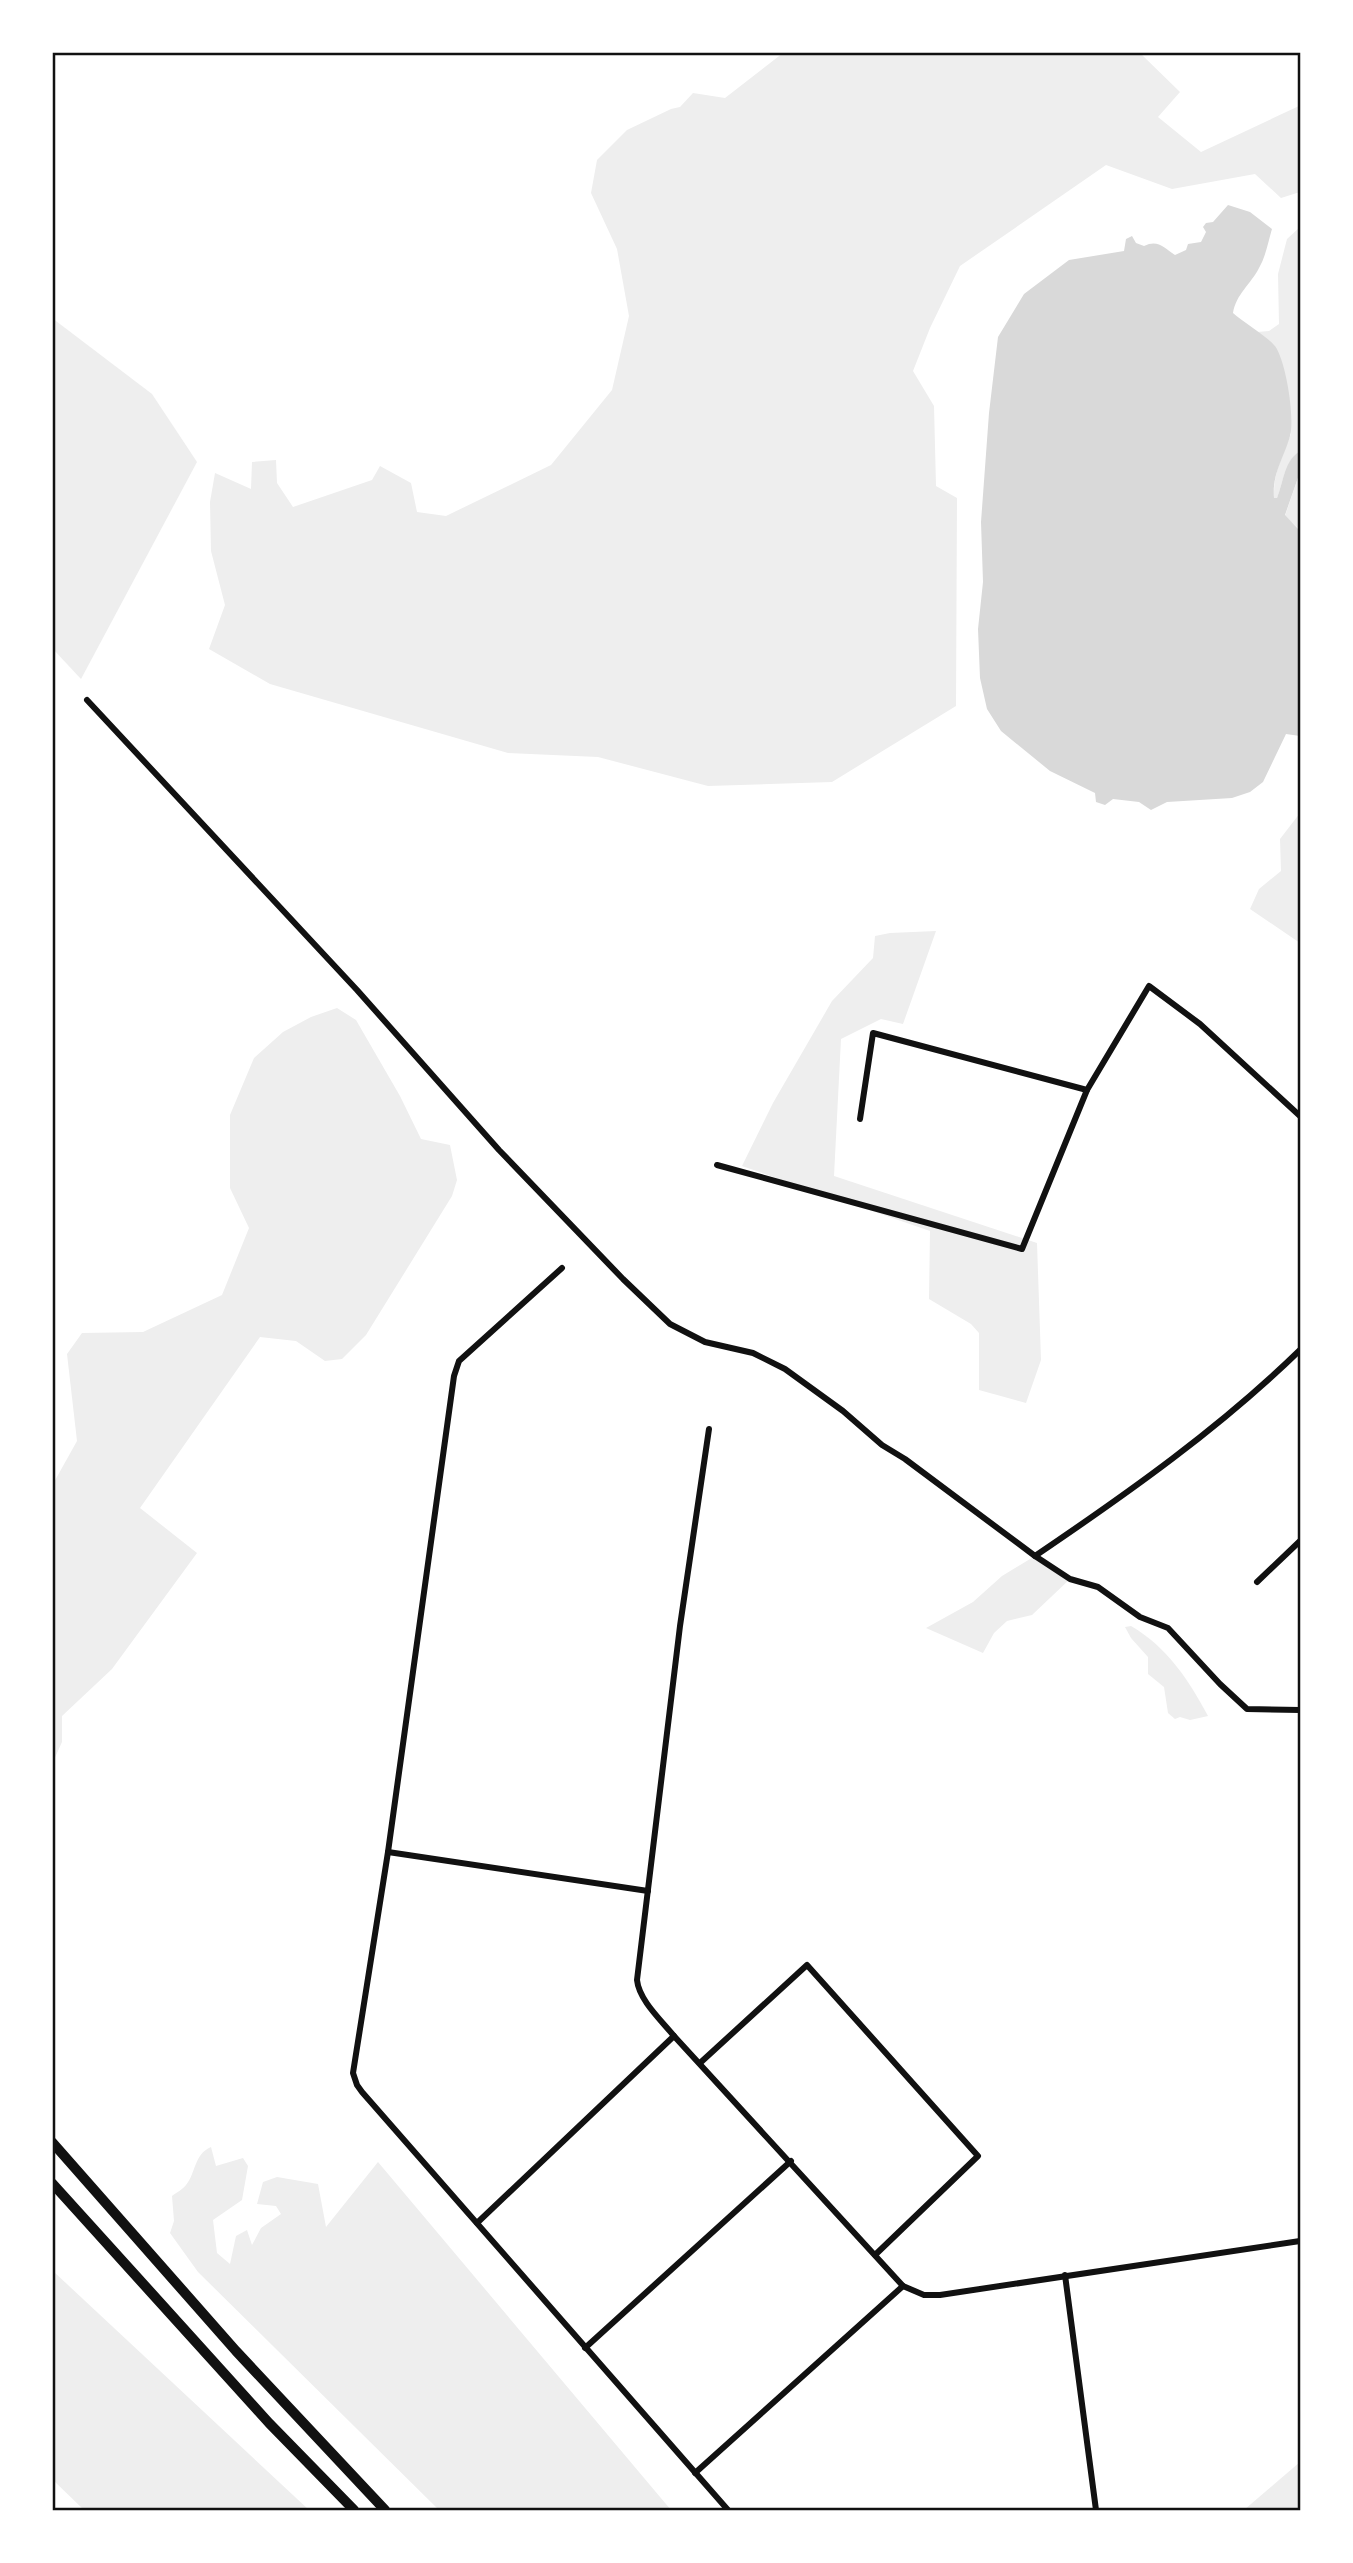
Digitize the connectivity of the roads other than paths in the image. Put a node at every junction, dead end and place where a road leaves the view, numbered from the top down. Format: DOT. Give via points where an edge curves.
graph roads {
  1 [pos="87,700"];
  2 [pos="1087,1090"];
  3 [pos="1300,1116"];
  4 [pos="860,1119"];
  5 [pos="717,1165"];
  6 [pos="562,1268"];
  7 [pos="1300,1350"];
  8 [pos="709,1429"];
  9 [pos="1300,1541"];
  10 [pos="1035,1556"];
  11 [pos="1257,1581"];
  12 [pos="1300,1710"];
  13 [pos="388,1852"];
  14 [pos="648,1891"];
  15 [pos="674,2036"];
  16 [pos="700,2063"];
  17 [pos="52,2143"];
  18 [pos="791,2161"];
  19 [pos="52,2183"];
  20 [pos="477,2223"];
  21 [pos="1300,2241"];
  22 [pos="875,2255"];
  23 [pos="1065,2275"];
  24 [pos="903,2286"];
  25 [pos="585,2348"];
  26 [pos="695,2473"];
  27 [pos="354,2511"];
  28 [pos="385,2511"];
  29 [pos="728,2511"];
  30 [pos="1096,2511"];
  1 -- 10 [label="street" via="358,990 499,1150 670,1324 705,1342 753,1353 785,1369"];
  2 -- 3 [label="street" via="1149,986 1200,1024"];
  2 -- 4 [label="street" via="873,1032"];
  2 -- 5 [label="street" via="1021,1249"];
  6 -- 13 [label="street" via="459,1361 454,1376"];
  7 -- 10 [label="street" via="1140,1484"];
  8 -- 14 [label="street"];
  9 -- 11 [label="street"];
  10 -- 12 [label="street" via="1070,1579 1098,1587 1140,1617 1168,1628 1247,1709"];
  13 -- 14 [label="street"];
  13 -- 20 [label="street" via="354,2078"];
  14 -- 15 [label="street" via="638,1986"];
  15 -- 16 [label="street"];
  15 -- 20 [label="street"];
  16 -- 18 [label="street"];
  16 -- 22 [label="street" via="807,1965 978,2156"];
  17 -- 28 [label="highway"];
  18 -- 22 [label="street"];
  18 -- 25 [label="street"];
  19 -- 27 [label="highway"];
  20 -- 25 [label="street"];
  21 -- 23 [label="street"];
  22 -- 24 [label="street"];
  23 -- 24 [label="street" via="940,2295"];
  23 -- 30 [label="street"];
  24 -- 26 [label="street"];
  25 -- 26 [label="street"];
  26 -- 29 [label="street"];
}
